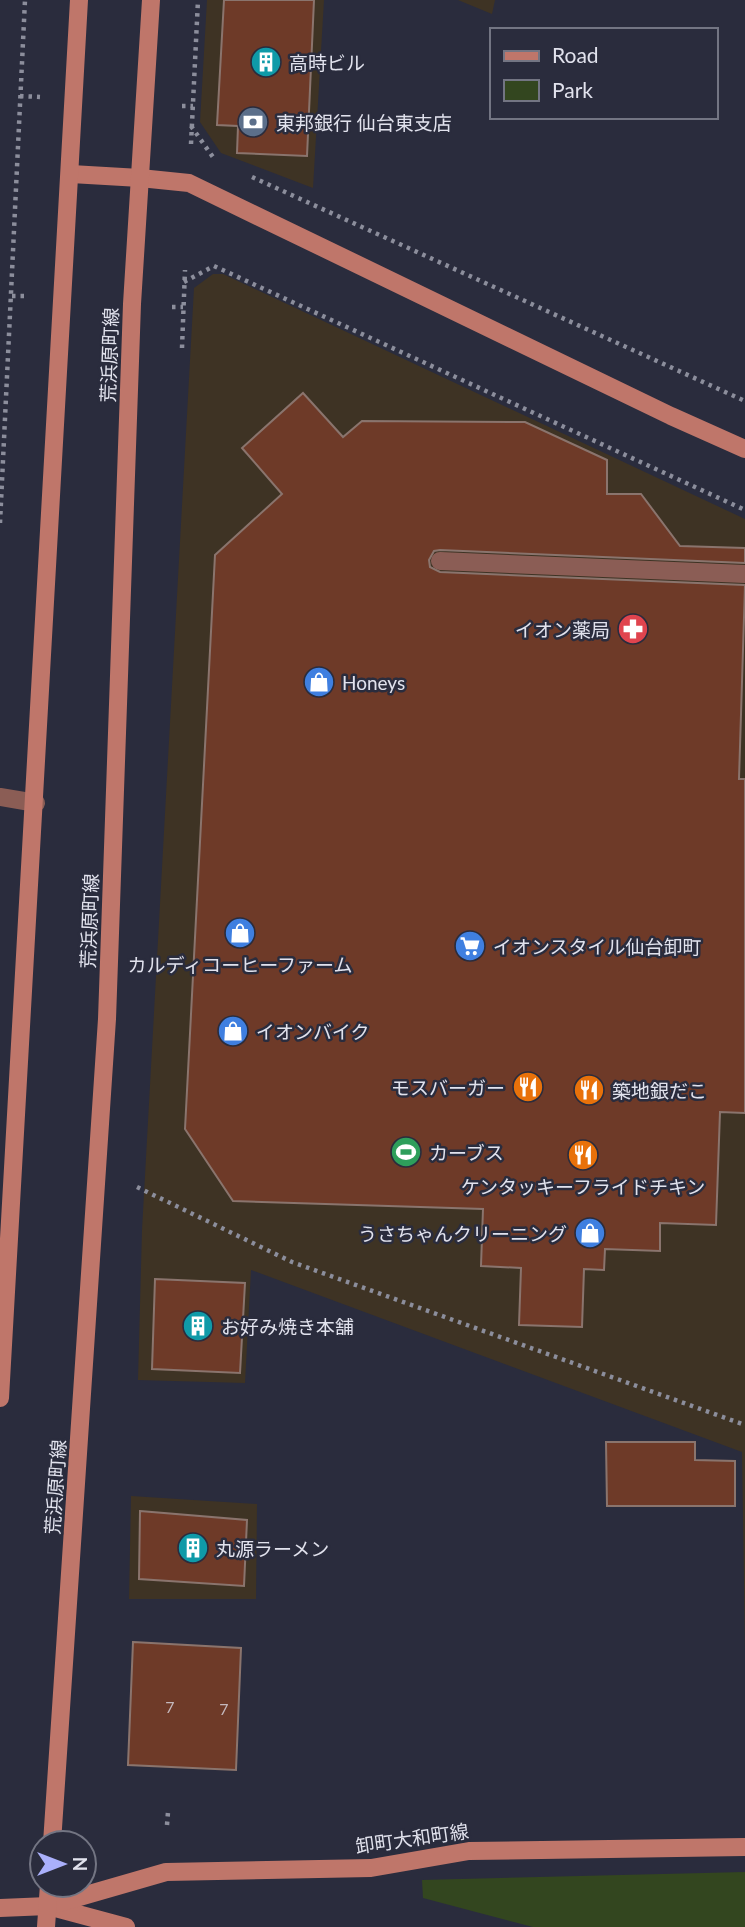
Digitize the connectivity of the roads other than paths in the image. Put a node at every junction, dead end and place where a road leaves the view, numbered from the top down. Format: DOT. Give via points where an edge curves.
graph roads {
  1 [pos="79,0"];
  2 [pos="151,0"];
  3 [pos="71,174"];
  4 [pos="140,178"];
  5 [pos="745,449"];
  6 [pos="440,561"];
  7 [pos="745,574"];
  8 [pos="0,797"];
  9 [pos="36,803"];
  10 [pos="0,1398"];
  11 [pos="53,1829"];
  12 [pos="745,1847"];
  13 [pos="48,1899"];
  14 [pos="48,1906"];
  15 [pos="0,1908"];
  16 [pos="46,1927"];
  17 [pos="126,1927"];
  1 -- 3 [label="main road"];
  2 -- 4 [label="main road, 荒浜原町線"];
  3 -- 4 [label="main road"];
  3 -- 9 [label="main road"];
  4 -- 5 [label="main road" via="189,183"];
  4 -- 11 [label="main road, 荒浜原町線" via="107,1019"];
  6 -- 7 [label="street"];
  8 -- 9 [label="street"];
  9 -- 10 [label="main road"];
  12 -- 14 [label="main road, 卸町大和町線" via="469,1850 371,1868 166,1872"];
  13 -- 14 [label="main road"];
  14 -- 15 [label="main road, 卸町大和町線"];
  14 -- 16 [label="main road"];
  14 -- 17 [label="main road, 卸町大和町線"];
}
